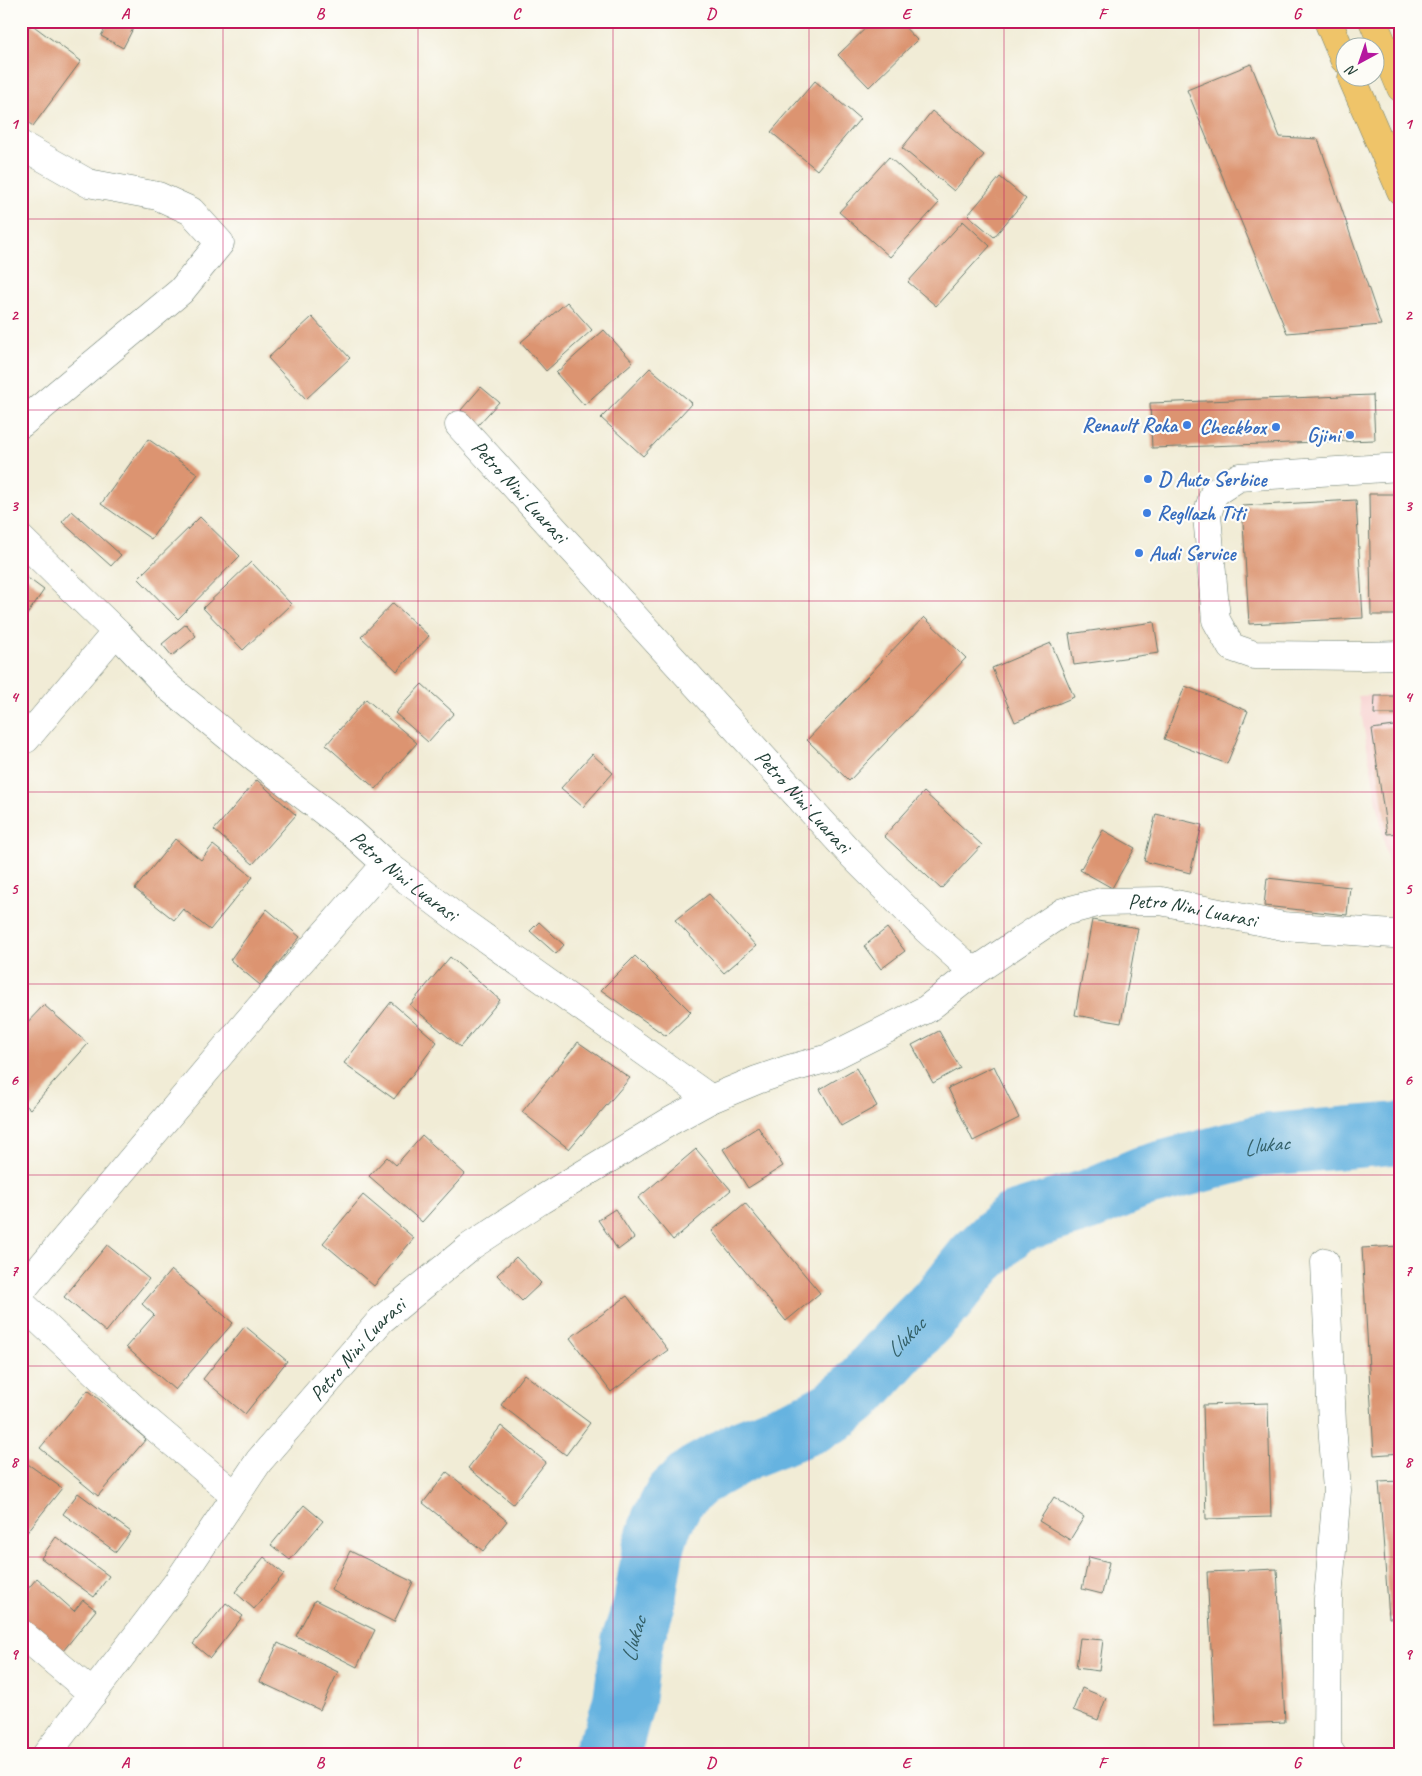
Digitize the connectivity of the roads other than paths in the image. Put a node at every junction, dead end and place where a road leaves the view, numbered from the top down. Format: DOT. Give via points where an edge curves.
graph roads {
  1 [pos="1328,21"];
  2 [pos="1373,21"];
  3 [pos="1335,38"];
  4 [pos="1356,88"];
  5 [pos="1401,88"];
  6 [pos="21,145"];
  7 [pos="1401,191"];
  8 [pos="21,424"];
  9 [pos="459,425"];
  10 [pos="1401,467"];
  11 [pos="21,539"];
  12 [pos="116,632"];
  13 [pos="1401,655"];
  14 [pos="26,739"];
  15 [pos="386,864"];
  16 [pos="1401,933"];
  17 [pos="974,972"];
  18 [pos="711,1099"];
  19 [pos="1325,1262"];
  20 [pos="21,1291"];
  21 [pos="21,1303"];
  22 [pos="235,1495"];
  23 [pos="21,1633"];
  24 [pos="93,1694"];
  25 [pos="46,1755"];
  26 [pos="1332,1755"];
  1 -- 3 [label="main road"];
  2 -- 5 [label="main road"];
  4 -- 7 [label="main road"];
  6 -- 8 [label="street" via="88,183 158,196 191,212 220,243 181,291"];
  9 -- 17 [label="street, Petro Nini Luarasi" via="853,856"];
  10 -- 13 [label="street" via="1239,478 1214,493 1207,514 1216,620 1231,647 1254,655"];
  11 -- 12 [label="street, Petro Nini Luarasi"];
  12 -- 14 [label="street"];
  12 -- 15 [label="street, Petro Nini Luarasi" via="167,686 352,833"];
  15 -- 18 [label="street, Petro Nini Luarasi"];
  15 -- 20 [label="street" via="249,1020"];
  16 -- 17 [label="street, Petro Nini Luarasi" via="1283,926 1161,901 1101,902 1063,912"];
  17 -- 18 [label="street, Petro Nini Luarasi" via="926,1009 829,1058 789,1069"];
  18 -- 22 [label="street, Petro Nini Luarasi" via="471,1246 381,1320 259,1461"];
  19 -- 26 [label="street" via="1338,1490 1328,1599 1326,1747"];
  21 -- 22 [label="street" via="152,1425"];
  22 -- 24 [label="street, Petro Nini Luarasi" via="177,1583"];
  23 -- 24 [label="street"];
  24 -- 25 [label="street, Petro Nini Luarasi"];
}
